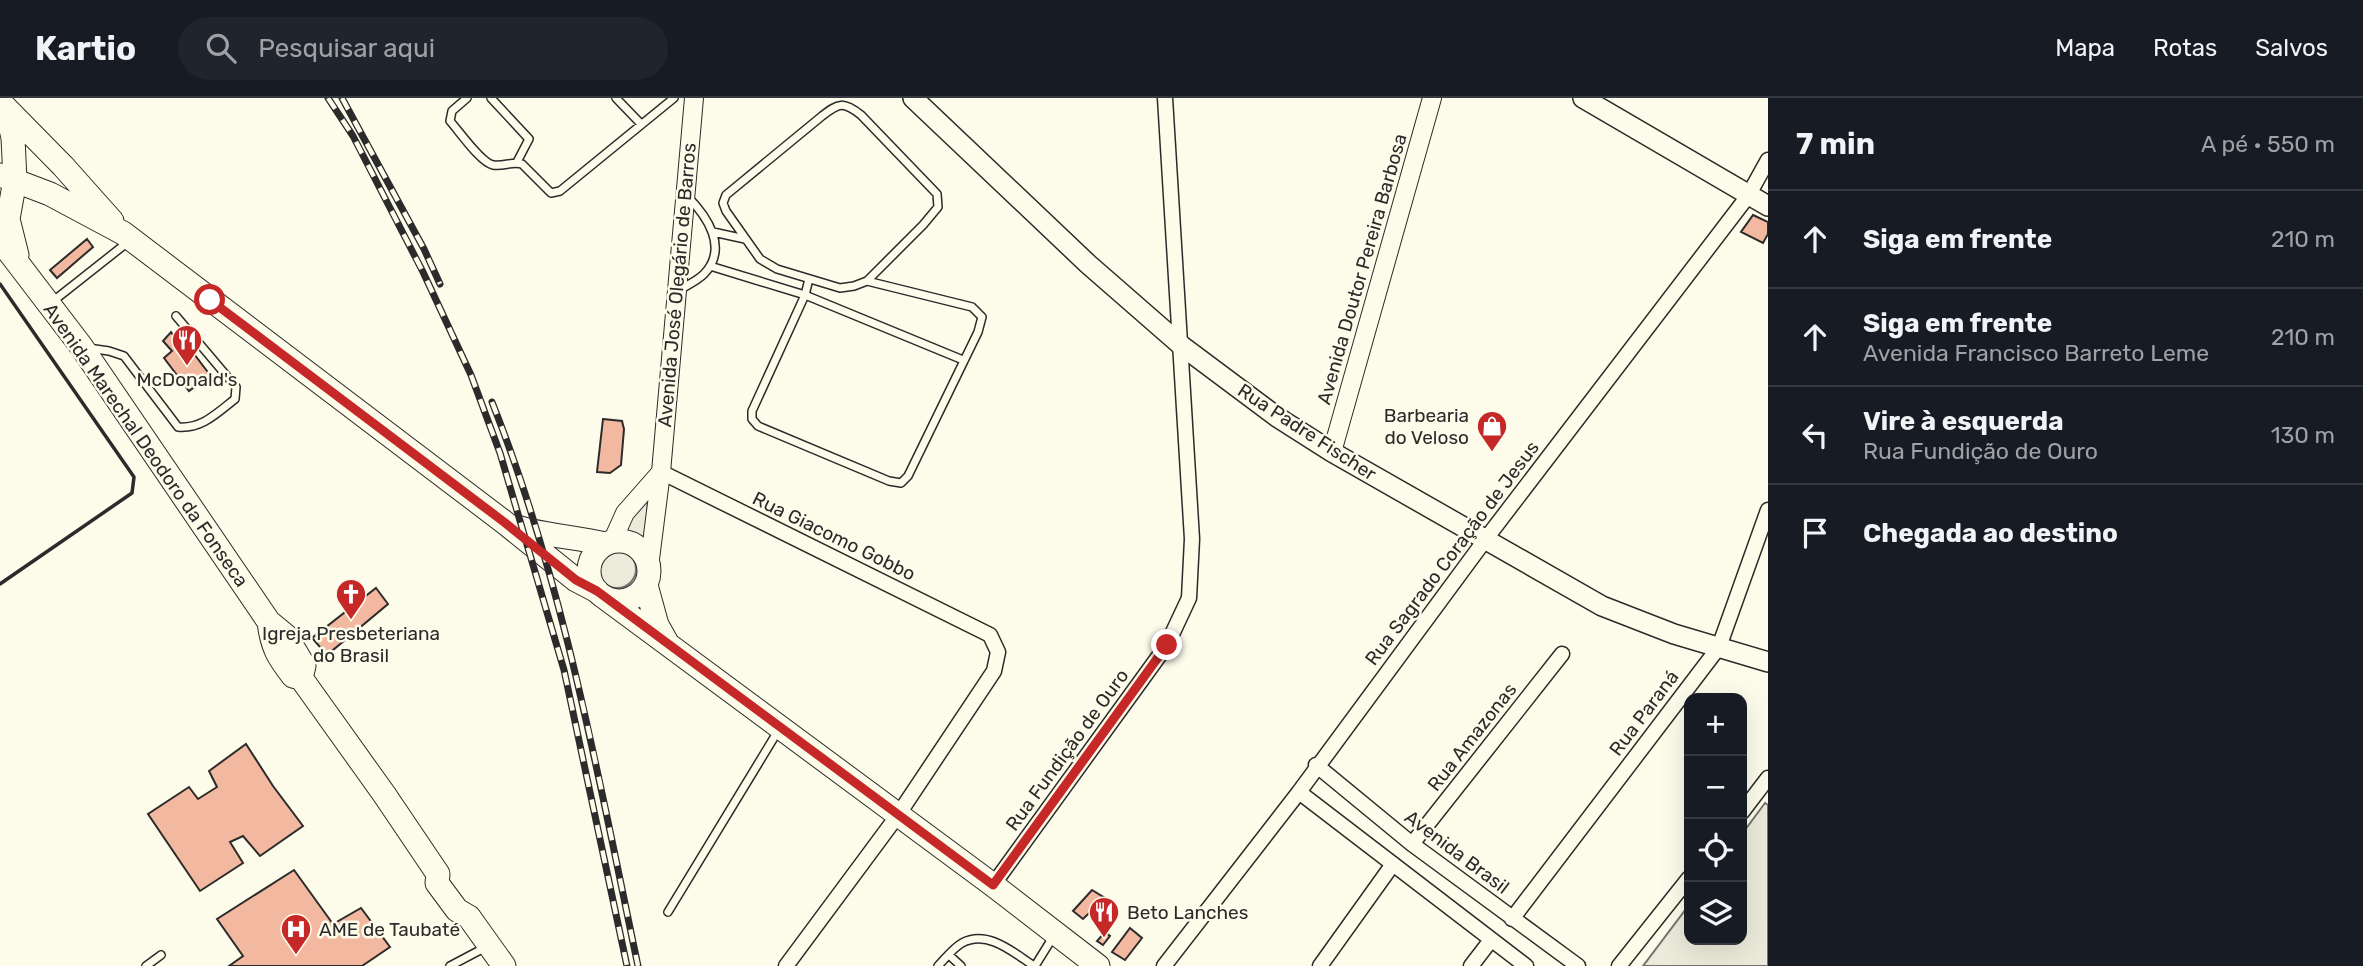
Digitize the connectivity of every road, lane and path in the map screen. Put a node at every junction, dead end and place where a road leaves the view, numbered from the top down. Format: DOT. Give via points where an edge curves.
graph roads {
  1 [pos="467,98"];
  2 [pos="491,98"];
  3 [pos="616,98"];
  4 [pos="674,98"];
  5 [pos="694,98"];
  6 [pos="913,98"];
  7 [pos="1165,98"];
  8 [pos="1432,98"];
  9 [pos="1583,98"];
  10 [pos="0,102"];
  11 [pos="0,108"];
  12 [pos="641,124"];
  13 [pos="1768,160"];
  14 [pos="517,162"];
  15 [pos="8,177"];
  16 [pos="685,194"];
  17 [pos="1748,196"];
  18 [pos="1768,206"];
  19 [pos="713,232"];
  20 [pos="127,237"];
  21 [pos="746,239"];
  22 [pos="0,240"];
  23 [pos="710,266"];
  24 [pos="22,268"];
  25 [pos="809,279"];
  26 [pos="867,281"];
  27 [pos="677,291"];
  28 [pos="804,295"];
  29 [pos="49,304"];
  30 [pos="176,316"];
  31 [pos="81,346"];
  32 [pos="1182,346"];
  33 [pos="963,360"];
  34 [pos="1332,452"];
  35 [pos="661,472"];
  36 [pos="1768,510"];
  37 [pos="504,522"];
  38 [pos="1485,540"];
  39 [pos="608,543"];
  40 [pos="648,576"];
  41 [pos="601,594"];
  42 [pos="667,643"];
  43 [pos="1718,647"];
  44 [pos="1562,654"];
  45 [pos="1768,662"];
  46 [pos="780,727"];
  47 [pos="1316,765"];
  48 [pos="1768,778"];
  49 [pos="1298,792"];
  50 [pos="1747,805"];
  51 [pos="898,816"];
  52 [pos="1412,844"];
  53 [pos="1393,864"];
  54 [pos="1686,882"];
  55 [pos="993,885"];
  56 [pos="668,912"];
  57 [pos="1512,919"];
  58 [pos="1055,933"];
  59 [pos="1491,940"];
  60 [pos="489,945"];
  61 [pos="161,955"];
  62 [pos="949,955"];
  63 [pos="146,966"];
  64 [pos="450,966"];
  65 [pos="504,966"];
  66 [pos="786,966"];
  67 [pos="937,966"];
  68 [pos="961,966"];
  69 [pos="1035,966"];
  70 [pos="1098,966"];
  71 [pos="1164,966"];
  72 [pos="1320,966"];
  73 [pos="1471,966"];
  74 [pos="1526,966"];
  75 [pos="1578,966"];
  76 [pos="1619,966"];
  1 -- 14 [label="lane" via="452,111 450,121 485,162 495,166"];
  2 -- 14 [label="lane" via="529,139"];
  3 -- 12 [label="lane"];
  4 -- 12 [label="lane"];
  5 -- 16 [label="street, Avenida José Olegário de Barros"];
  6 -- 32 [label="main road, Rua Padre Fischer"];
  7 -- 32 [label="street, Rua Fundição de Ouro"];
  8 -- 34 [label="street, Avenida Doutor Pereira Barbosa"];
  9 -- 17 [label="main road"];
  10 -- 20 [label="main road"];
  11 -- 15 [label="main road, Avenida Marechal Deodoro da Fonseca" via="13,138"];
  12 -- 14 [label="lane" via="560,191 551,193"];
  13 -- 17 [label="street, Rua Sagrado Coração de Jesus"];
  15 -- 20 [label="main road" via="50,194"];
  15 -- 24 [label="main road, Avenida Marechal Deodoro da Fonseca" via="8,219"];
  16 -- 19 [label="lane"];
  16 -- 27 [label="street, Avenida José Olegário de Barros"];
  17 -- 18 [label="main road"];
  17 -- 38 [label="street, Rua Sagrado Coração de Jesus"];
  19 -- 21 [label="lane"];
  19 -- 23 [label="lane" via="716,246"];
  20 -- 29 [label="lane"];
  20 -- 37 [label="main road"];
  21 -- 25 [label="lane" via="760,259"];
  21 -- 26 [label="lane" via="726,212 726,195 834,107 849,106 937,194 938,207"];
  22 -- 24 [label="main road, Avenida Marechal Deodoro da Fonseca"];
  23 -- 27 [label="lane" via="704,275"];
  23 -- 28 [label="lane"];
  24 -- 29 [label="main road, Avenida Marechal Deodoro da Fonseca"];
  25 -- 26 [label="lane" via="839,288"];
  25 -- 28 [label="lane"];
  26 -- 33 [label="lane" via="972,307 982,317"];
  27 -- 35 [label="street, Avenida José Olegário de Barros"];
  28 -- 33 [label="lane"];
  28 -- 33 [label="lane" via="752,419 758,426 889,481 901,483 908,476"];
  29 -- 31 [label="main road, Avenida Marechal Deodoro da Fonseca"];
  30 -- 31 [label="lane" via="236,387 235,399 201,425 178,427 124,356"];
  31 -- 60 [label="main road, Avenida Marechal Deodoro da Fonseca" via="269,622 286,635 304,666 301,678 438,874 447,877 468,905 469,917"];
  32 -- 34 [label="main road, Rua Padre Fischer"];
  32 -- 55 [label="street, Rua Fundição de Ouro" via="1192,540 1189,598 1167,645"];
  34 -- 38 [label="main road, Rua Padre Fischer"];
  35 -- 39 [label="street" via="625,513"];
  35 -- 40 [label="street, Avenida José Olegário de Barros"];
  35 -- 51 [label="street, Rua Giacomo Gobbo" via="990,635 998,652 994,671"];
  36 -- 43 [label="street, Rua Paraná"];
  37 -- 39 [label="main road" via="542,534"];
  37 -- 41 [label="main road" via="576,580"];
  38 -- 43 [label="main road, Rua Padre Fischer" via="1602,606"];
  38 -- 47 [label="street, Rua Sagrado Coração de Jesus"];
  39 -- 40 [label="main road" via="633,544 647,557"];
  39 -- 41 [label="main road" via="592,557 590,566 592,584"];
  40 -- 41 [label="main road" via="632,598 613,600"];
  40 -- 42 [label="main road" via="657,625"];
  41 -- 42 [label="main road"];
  42 -- 46 [label="main road"];
  43 -- 45 [label="main road, Rua Padre Fischer"];
  43 -- 57 [label="street, Rua Paraná"];
  44 -- 52 [label="street, Rua Amazonas"];
  46 -- 51 [label="main road"];
  46 -- 56 [label="lane"];
  47 -- 49 [label="street, Rua Sagrado Coração de Jesus"];
  47 -- 52 [label="street, Avenida Brasil"];
  48 -- 50 [label="street"];
  49 -- 53 [label="street"];
  49 -- 71 [label="street, Rua Sagrado Coração de Jesus"];
  51 -- 55 [label="main road"];
  51 -- 66 [label="street"];
  52 -- 57 [label="street, Avenida Brasil"];
  53 -- 59 [label="street"];
  53 -- 72 [label="street"];
  54 -- 76 [label="street"];
  55 -- 58 [label="main road"];
  57 -- 75 [label="street, Avenida Brasil"];
  58 -- 69 [label="lane"];
  58 -- 70 [label="main road"];
  59 -- 73 [label="street"];
  59 -- 74 [label="street"];
  60 -- 64 [label="lane"];
  60 -- 65 [label="main road"];
  61 -- 63 [label="lane"];
  62 -- 67 [label="lane"];
  62 -- 68 [label="lane"];
  62 -- 69 [label="lane" via="962,943 979,938 996,941"];
}
